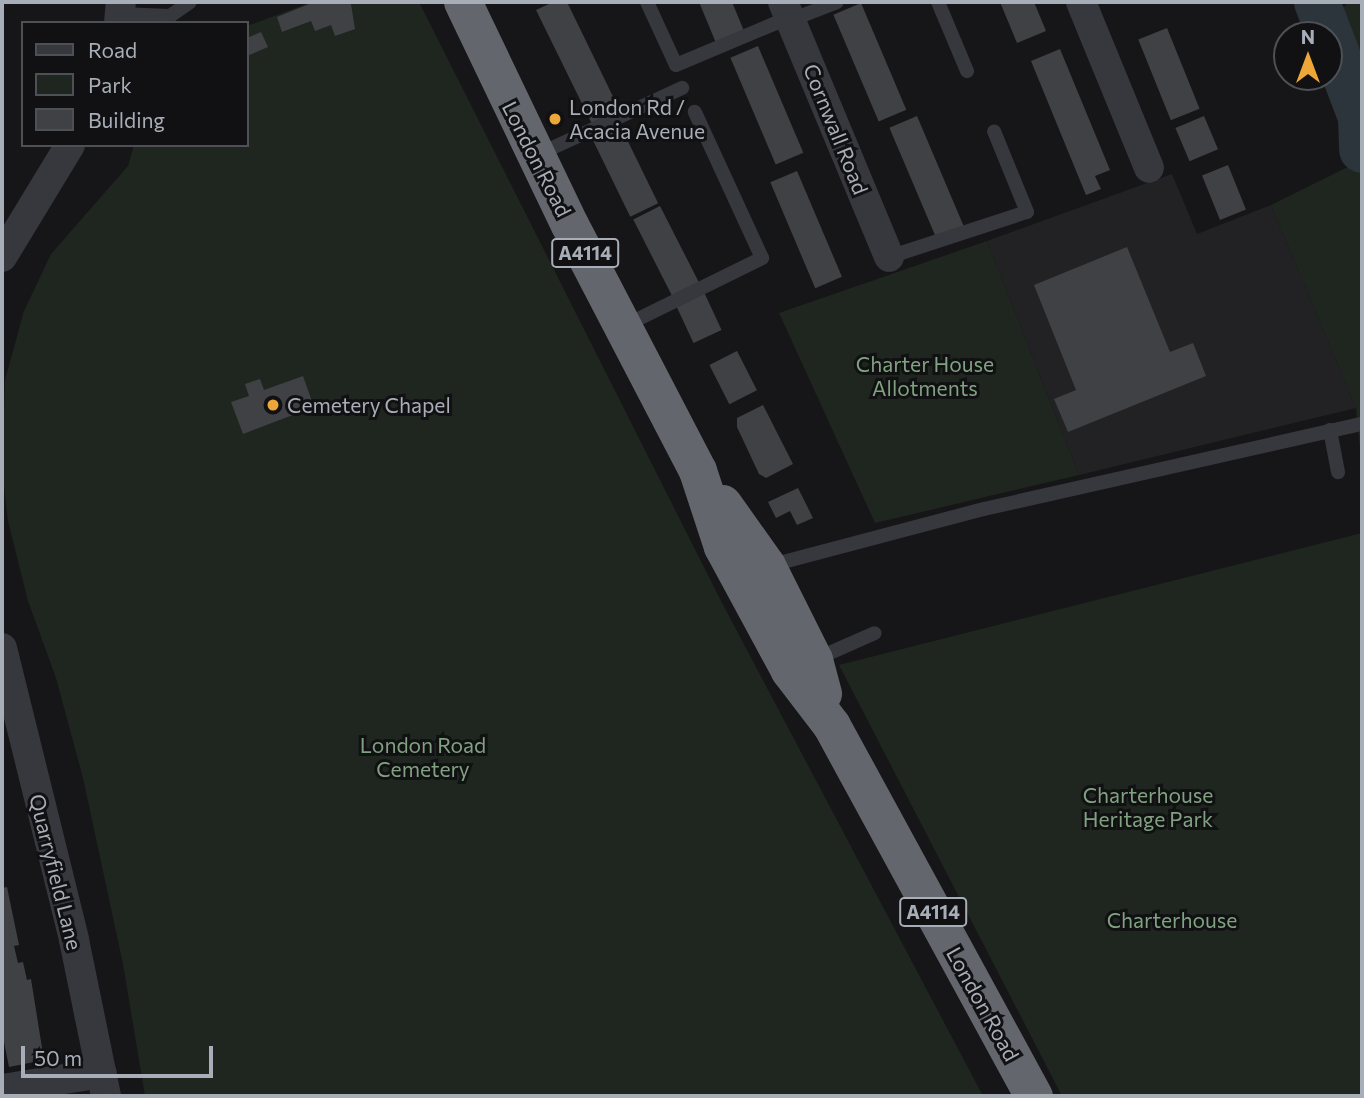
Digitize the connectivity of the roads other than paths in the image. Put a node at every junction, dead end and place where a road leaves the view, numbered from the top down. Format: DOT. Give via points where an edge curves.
graph roads {
  1 [pos="190,2"];
  2 [pos="453,2"];
  3 [pos="647,2"];
  4 [pos="837,2"];
  5 [pos="938,2"];
  6 [pos="1081,2"];
  7 [pos="120,13"];
  8 [pos="788,13"];
  9 [pos="469,17"];
  10 [pos="967,71"];
  11 [pos="681,89"];
  12 [pos="695,112"];
  13 [pos="995,131"];
  14 [pos="69,147"];
  15 [pos="536,155"];
  16 [pos="1149,168"];
  17 [pos="2,257"];
  18 [pos="889,257"];
  19 [pos="623,326"];
  20 [pos="1362,424"];
  21 [pos="1330,430"];
  22 [pos="698,471"];
  23 [pos="1338,472"];
  24 [pos="767,566"];
  25 [pos="875,633"];
  26 [pos="2,648"];
  27 [pos="814,660"];
  28 [pos="7,690"];
  29 [pos="832,726"];
  30 [pos="104,1085"];
  31 [pos="2,1089"];
  32 [pos="1034,1096"];
  1 -- 7 [label="lane" via="170,16"];
  2 -- 9 [label="highway, London Road / A4114"];
  3 -- 8 [label="lane" via="676,65"];
  4 -- 8 [label="lane"];
  5 -- 10 [label="lane"];
  6 -- 16 [label="street"];
  8 -- 18 [label="street, Cornwall Road"];
  9 -- 15 [label="highway, London Road / A4114"];
  11 -- 15 [label="lane"];
  12 -- 19 [label="lane" via="762,258"];
  13 -- 18 [label="lane" via="1027,212"];
  14 -- 17 [label="street"];
  15 -- 19 [label="highway, London Road / A4114"];
  19 -- 22 [label="highway, London Road / A4114"];
  20 -- 21 [label="lane"];
  21 -- 23 [label="lane"];
  21 -- 24 [label="lane" via="984,509"];
  22 -- 24 [label="highway, London Road / A4114"];
  22 -- 29 [label="highway, London Road / A4114" via="723,547 790,671"];
  24 -- 27 [label="highway, London Road / A4114"];
  25 -- 27 [label="lane"];
  26 -- 28 [label="street, Quarryfield Lane"];
  27 -- 29 [label="highway, London Road / A4114"];
  28 -- 30 [label="street, Quarryfield Lane" via="74,940"];
  29 -- 32 [label="highway, London Road / A4114"];
  30 -- 31 [label="street"];
}
